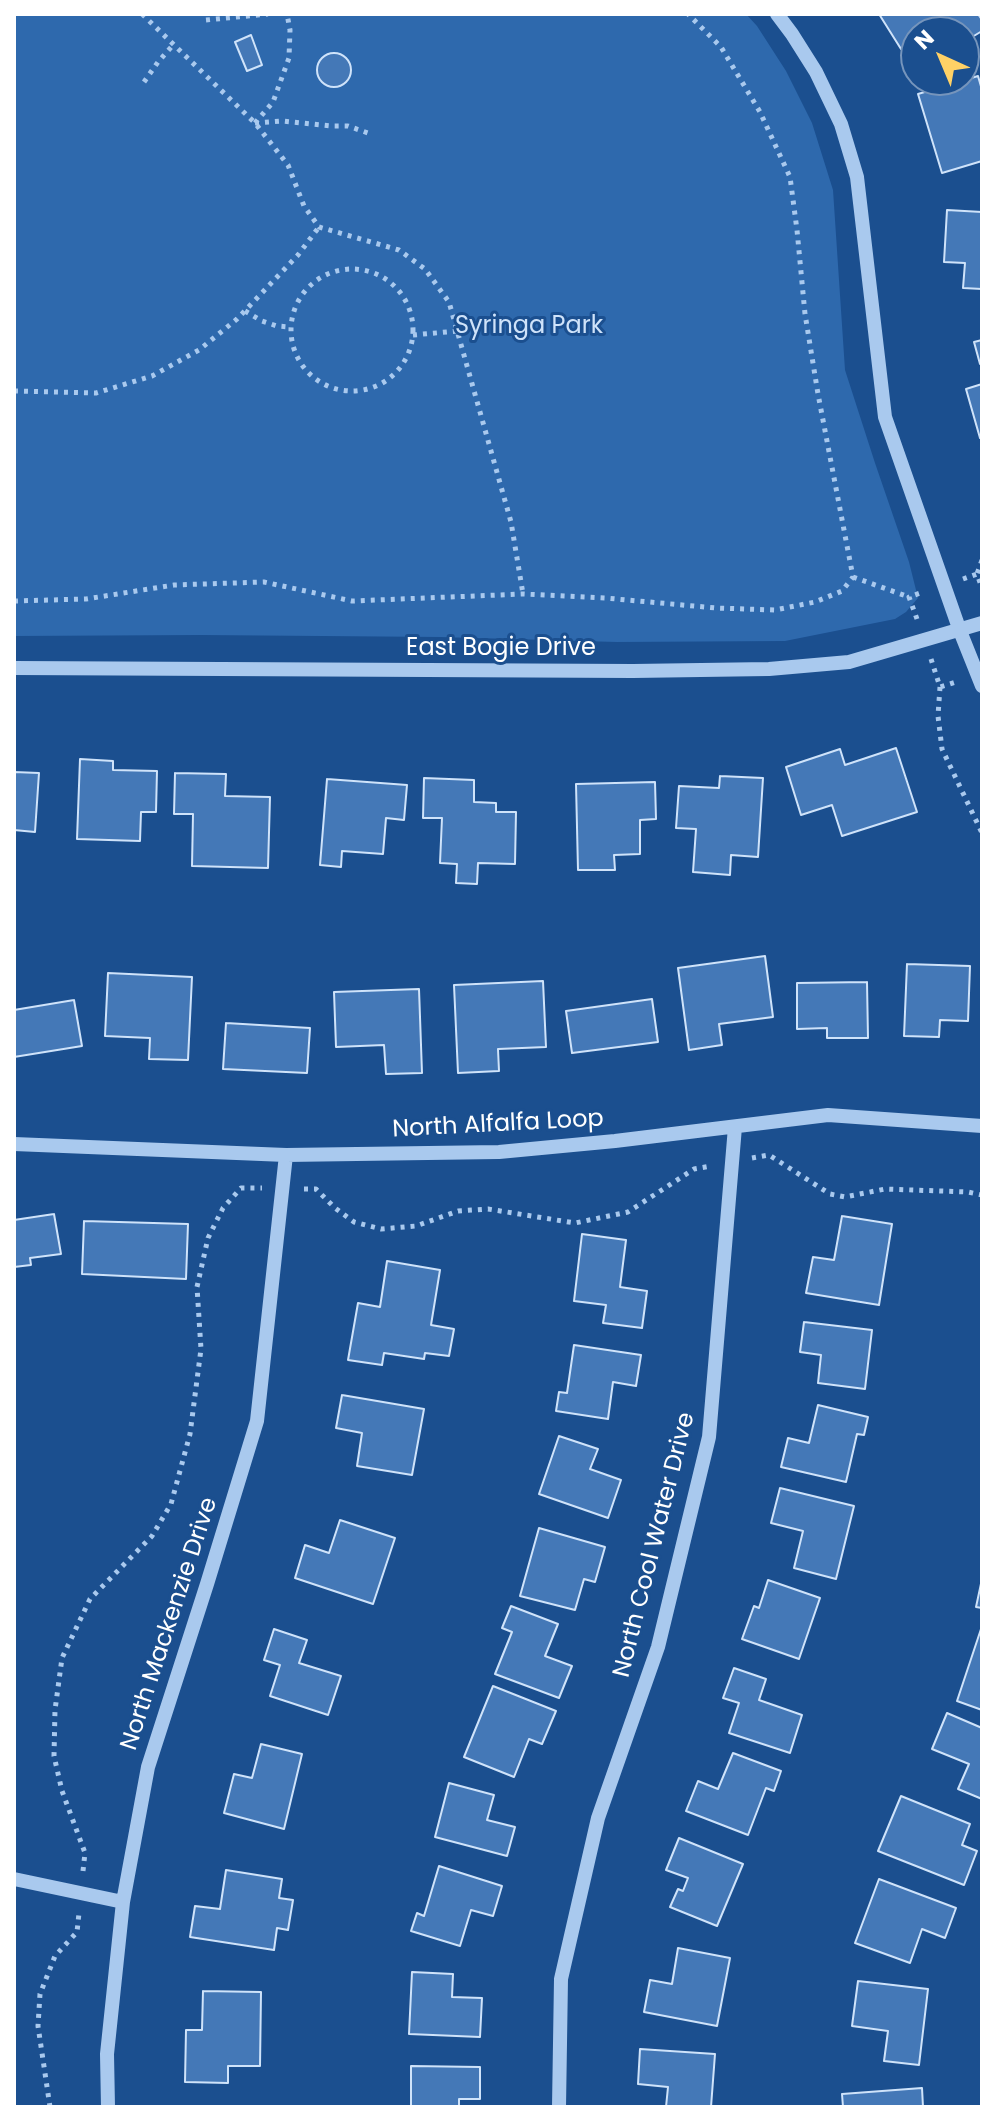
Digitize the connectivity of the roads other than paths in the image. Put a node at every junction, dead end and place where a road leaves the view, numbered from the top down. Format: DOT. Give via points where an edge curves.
graph roads {
  1 [pos="777,14"];
  2 [pos="982,623"];
  3 [pos="960,631"];
  4 [pos="14,668"];
  5 [pos="982,686"];
  6 [pos="982,1126"];
  7 [pos="735,1127"];
  8 [pos="14,1144"];
  9 [pos="286,1155"];
  10 [pos="14,1879"];
  11 [pos="123,1902"];
  12 [pos="108,2107"];
  13 [pos="559,2107"];
  1 -- 3 [label="street" via="816,72 841,124 857,177 885,417"];
  2 -- 3 [label="street, East Bogie Drive"];
  3 -- 4 [label="street, East Bogie Drive" via="849,662 769,669"];
  3 -- 5 [label="street"];
  6 -- 7 [label="street, North Alfalfa Loop" via="828,1115"];
  7 -- 9 [label="street, North Alfalfa Loop" via="499,1152"];
  7 -- 13 [label="street, North Cool Water Drive" via="709,1437 658,1647 598,1818 561,1979"];
  8 -- 9 [label="street, North Alfalfa Loop"];
  9 -- 11 [label="street, North Mackenzie Drive" via="257,1421 148,1767"];
  10 -- 11 [label="street"];
  11 -- 12 [label="street, North Mackenzie Drive" via="107,2054"];
}
